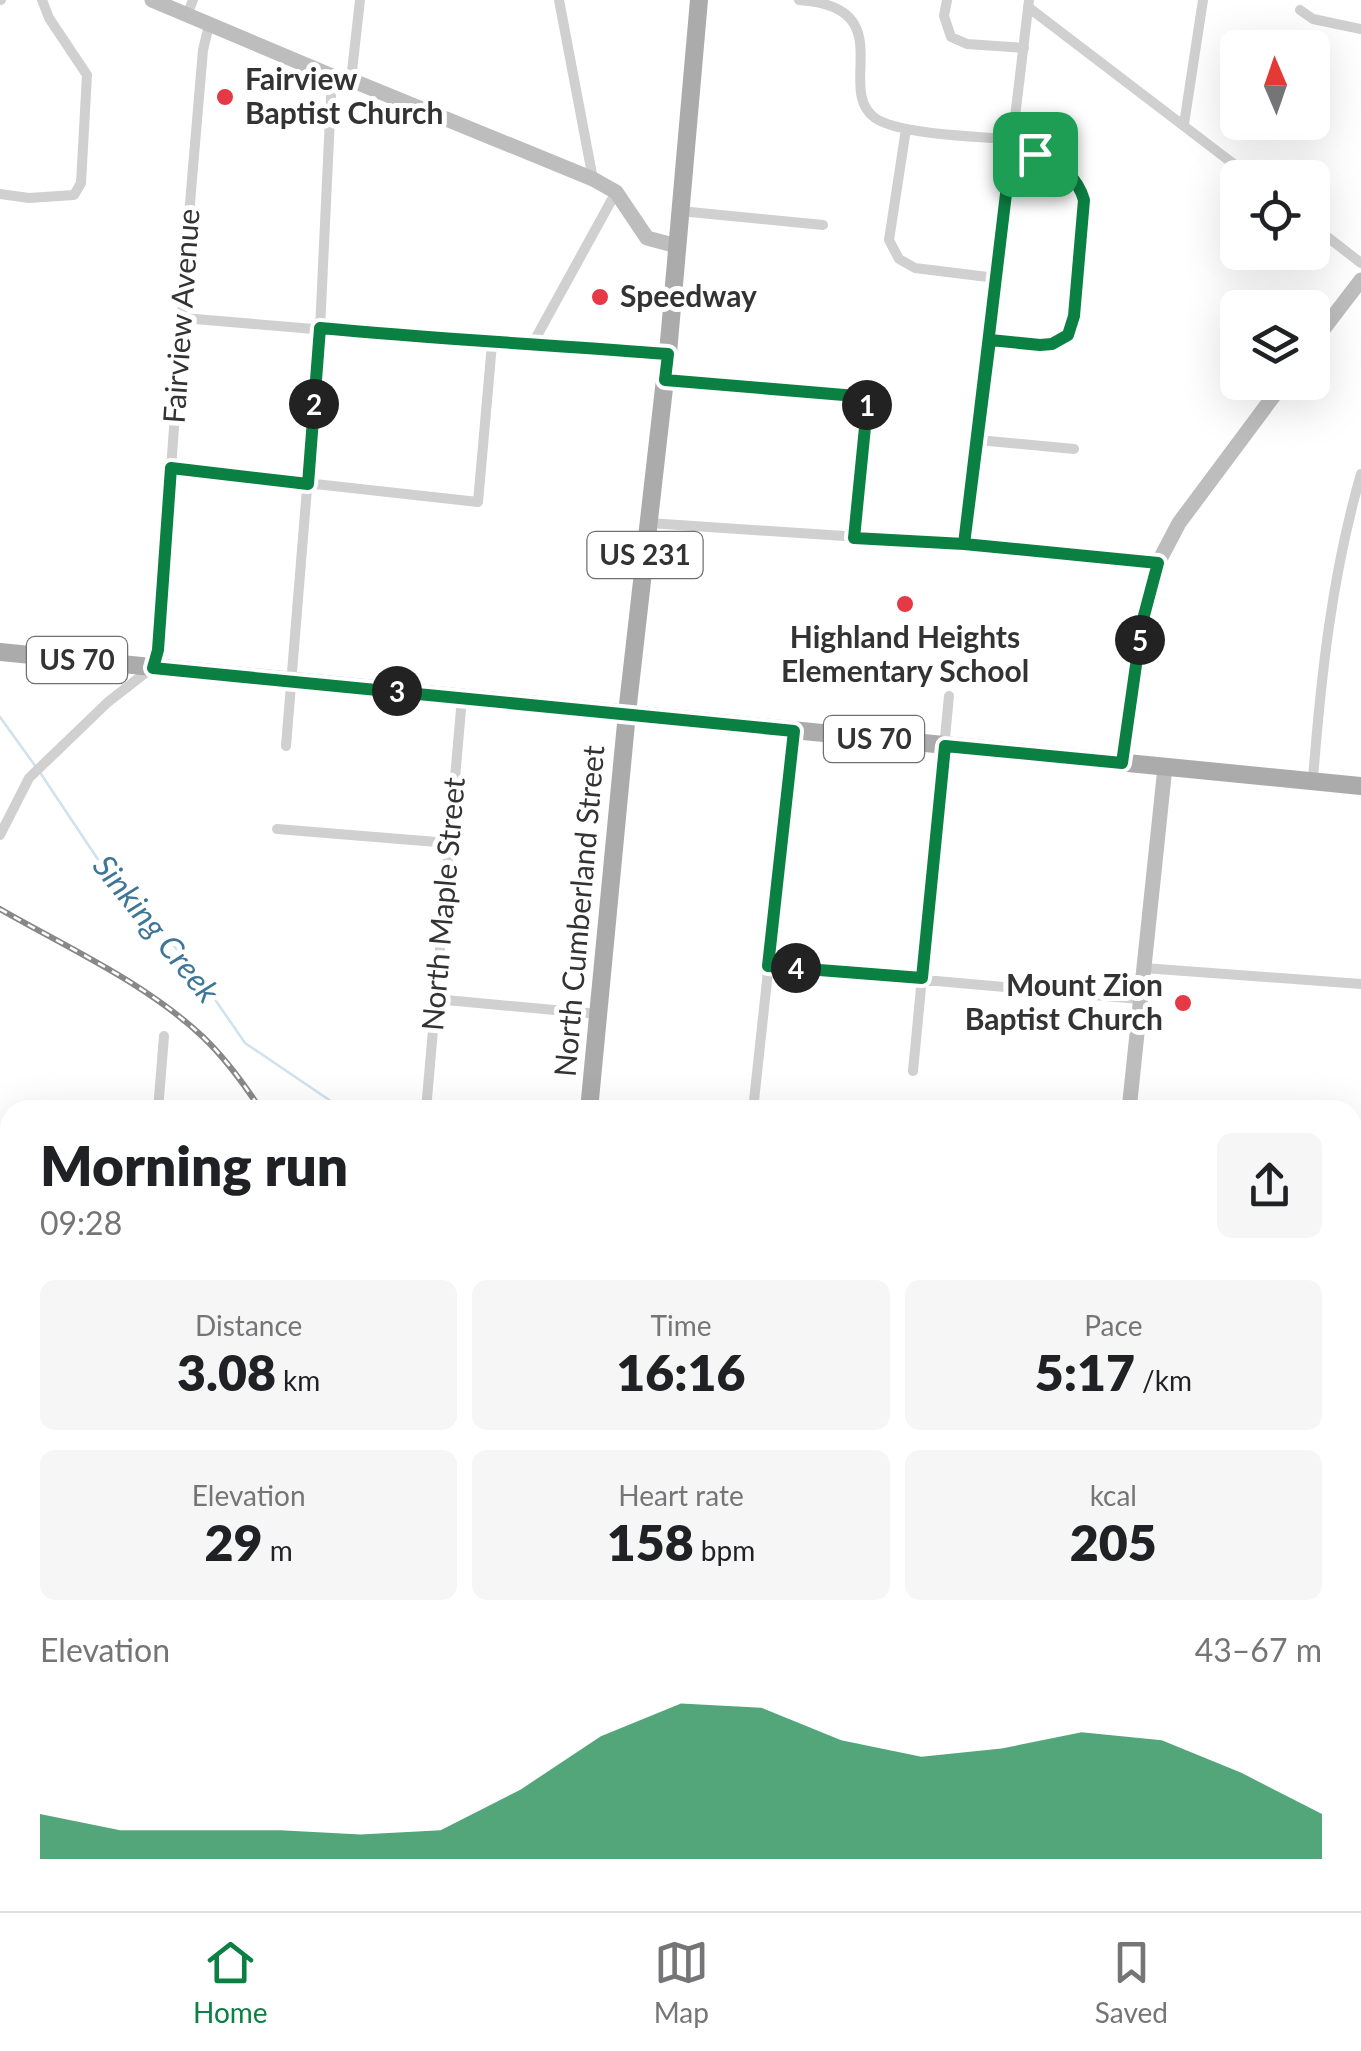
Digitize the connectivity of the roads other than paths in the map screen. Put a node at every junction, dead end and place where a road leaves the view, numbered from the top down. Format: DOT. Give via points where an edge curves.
graph roads {
  1 [pos="42,0"];
  2 [pos="152,0"];
  3 [pos="360,0"];
  4 [pos="559,0"];
  5 [pos="698,0"];
  6 [pos="799,0"];
  7 [pos="947,0"];
  8 [pos="1203,0"];
  9 [pos="1028,3"];
  10 [pos="190,7"];
  11 [pos="1300,10"];
  12 [pos="209,25"];
  13 [pos="1361,29"];
  14 [pos="1024,48"];
  15 [pos="332,76"];
  16 [pos="351,80"];
  17 [pos="1184,124"];
  18 [pos="906,129"];
  19 [pos="1011,146"];
  20 [pos="1229,160"];
  21 [pos="593,179"];
  22 [pos="616,192"];
  23 [pos="0,194"];
  24 [pos="680,211"];
  25 [pos="824,226"];
  26 [pos="1330,239"];
  27 [pos="677,246"];
  28 [pos="1361,264"];
  29 [pos="996,278"];
  30 [pos="1361,280"];
  31 [pos="183,318"];
  32 [pos="1330,320"];
  33 [pos="320,328"];
  34 [pos="990,340"];
  35 [pos="533,343"];
  36 [pos="492,344"];
  37 [pos="668,354"];
  38 [pos="665,380"];
  39 [pos="1270,400"];
  40 [pos="978,440"];
  41 [pos="1074,450"];
  42 [pos="171,468"];
  43 [pos="1361,474"];
  44 [pos="308,484"];
  45 [pos="649,523"];
  46 [pos="854,538"];
  47 [pos="964,544"];
  48 [pos="1158,563"];
  49 [pos="0,652"];
  50 [pos="153,668"];
  51 [pos="292,681"];
  52 [pos="950,696"];
  53 [pos="462,698"];
  54 [pos="627,713"];
  55 [pos="794,731"];
  56 [pos="286,746"];
  57 [pos="945,746"];
  58 [pos="1122,763"];
  59 [pos="1165,767"];
  60 [pos="1312,779"];
  61 [pos="1361,786"];
  62 [pos="277,829"];
  63 [pos="0,834"];
  64 [pos="449,844"];
  65 [pos="768,966"];
  66 [pos="1144,968"];
  67 [pos="922,978"];
  68 [pos="1361,984"];
  69 [pos="435,999"];
  70 [pos="1139,999"];
  71 [pos="598,1014"];
  72 [pos="164,1036"];
  73 [pos="912,1071"];
  74 [pos="159,1100"];
  75 [pos="427,1100"];
  76 [pos="589,1100"];
  77 [pos="755,1100"];
  78 [pos="1130,1100"];
  1 -- 23 [label="street" via="87,75 80,183 74,195"];
  2 -- 10 [label="street"];
  3 -- 16 [label="street"];
  4 -- 21 [label="street"];
  5 -- 24 [label="main road, North Cumberland Street / US 231"];
  6 -- 18 [label="street" via="846,15 863,49 863,105 876,118"];
  7 -- 14 [label="street" via="944,16 952,37"];
  8 -- 17 [label="street"];
  9 -- 14 [label="street"];
  9 -- 17 [label="street"];
  10 -- 12 [label="street"];
  11 -- 13 [label="street"];
  12 -- 15 [label="street"];
  12 -- 31 [label="street, Fairview Avenue"];
  14 -- 19 [label="street"];
  15 -- 16 [label="street"];
  15 -- 33 [label="street"];
  16 -- 21 [label="street"];
  17 -- 20 [label="street"];
  18 -- 19 [label="street"];
  18 -- 29 [label="street" via="888,240 898,259 915,268"];
  19 -- 29 [label="street"];
  19 -- 34 [label="street" via="1045,157 1080,188 1084,214 1074,316 1068,335 1052,344"];
  21 -- 22 [label="street"];
  22 -- 27 [label="street" via="647,238"];
  22 -- 35 [label="street"];
  24 -- 25 [label="street"];
  24 -- 27 [label="main road, North Cumberland Street / US 231"];
  26 -- 28 [label="street"];
  27 -- 37 [label="main road, North Cumberland Street / US 231"];
  29 -- 34 [label="street"];
  30 -- 32 [label="street"];
  31 -- 33 [label="street"];
  31 -- 42 [label="street, Fairview Avenue"];
  33 -- 36 [label="street"];
  33 -- 44 [label="street"];
  34 -- 40 [label="street"];
  35 -- 36 [label="street"];
  35 -- 37 [label="street"];
  36 -- 44 [label="street" via="478,502"];
  37 -- 38 [label="main road, North Cumberland Street / US 231"];
  38 -- 45 [label="main road, North Cumberland Street / US 231"];
  38 -- 46 [label="street" via="868,397"];
  39 -- 48 [label="street" via="1178,523"];
  40 -- 41 [label="street"];
  40 -- 47 [label="street"];
  42 -- 44 [label="street"];
  42 -- 50 [label="street, Fairview Avenue"];
  43 -- 60 [label="street" via="1324,651"];
  44 -- 51 [label="street"];
  45 -- 46 [label="street"];
  45 -- 54 [label="main road, North Cumberland Street / US 231"];
  46 -- 47 [label="street"];
  47 -- 48 [label="street"];
  48 -- 58 [label="street" via="1142,623"];
  49 -- 50 [label="main road, US 70"];
  50 -- 51 [label="main road, US 70"];
  50 -- 63 [label="street" via="45,759"];
  51 -- 53 [label="main road, US 70"];
  51 -- 56 [label="street"];
  52 -- 57 [label="street"];
  53 -- 54 [label="main road, US 70"];
  53 -- 64 [label="street, North Maple Street"];
  54 -- 55 [label="main road, US 70"];
  54 -- 71 [label="main road, North Cumberland Street / US 231"];
  55 -- 57 [label="main road, US 70"];
  55 -- 65 [label="street"];
  57 -- 58 [label="main road, US 70"];
  57 -- 67 [label="street"];
  58 -- 59 [label="main road, US 70"];
  59 -- 60 [label="main road, US 70"];
  59 -- 66 [label="street"];
  60 -- 61 [label="main road, US 70"];
  62 -- 64 [label="street"];
  64 -- 69 [label="street, North Maple Street"];
  65 -- 67 [label="street"];
  65 -- 77 [label="street"];
  66 -- 68 [label="street"];
  66 -- 70 [label="street"];
  67 -- 70 [label="street"];
  67 -- 73 [label="street"];
  69 -- 71 [label="street"];
  69 -- 75 [label="street, North Maple Street"];
  70 -- 78 [label="street"];
  71 -- 76 [label="main road, North Cumberland Street / US 231"];
  72 -- 74 [label="street"];
}
